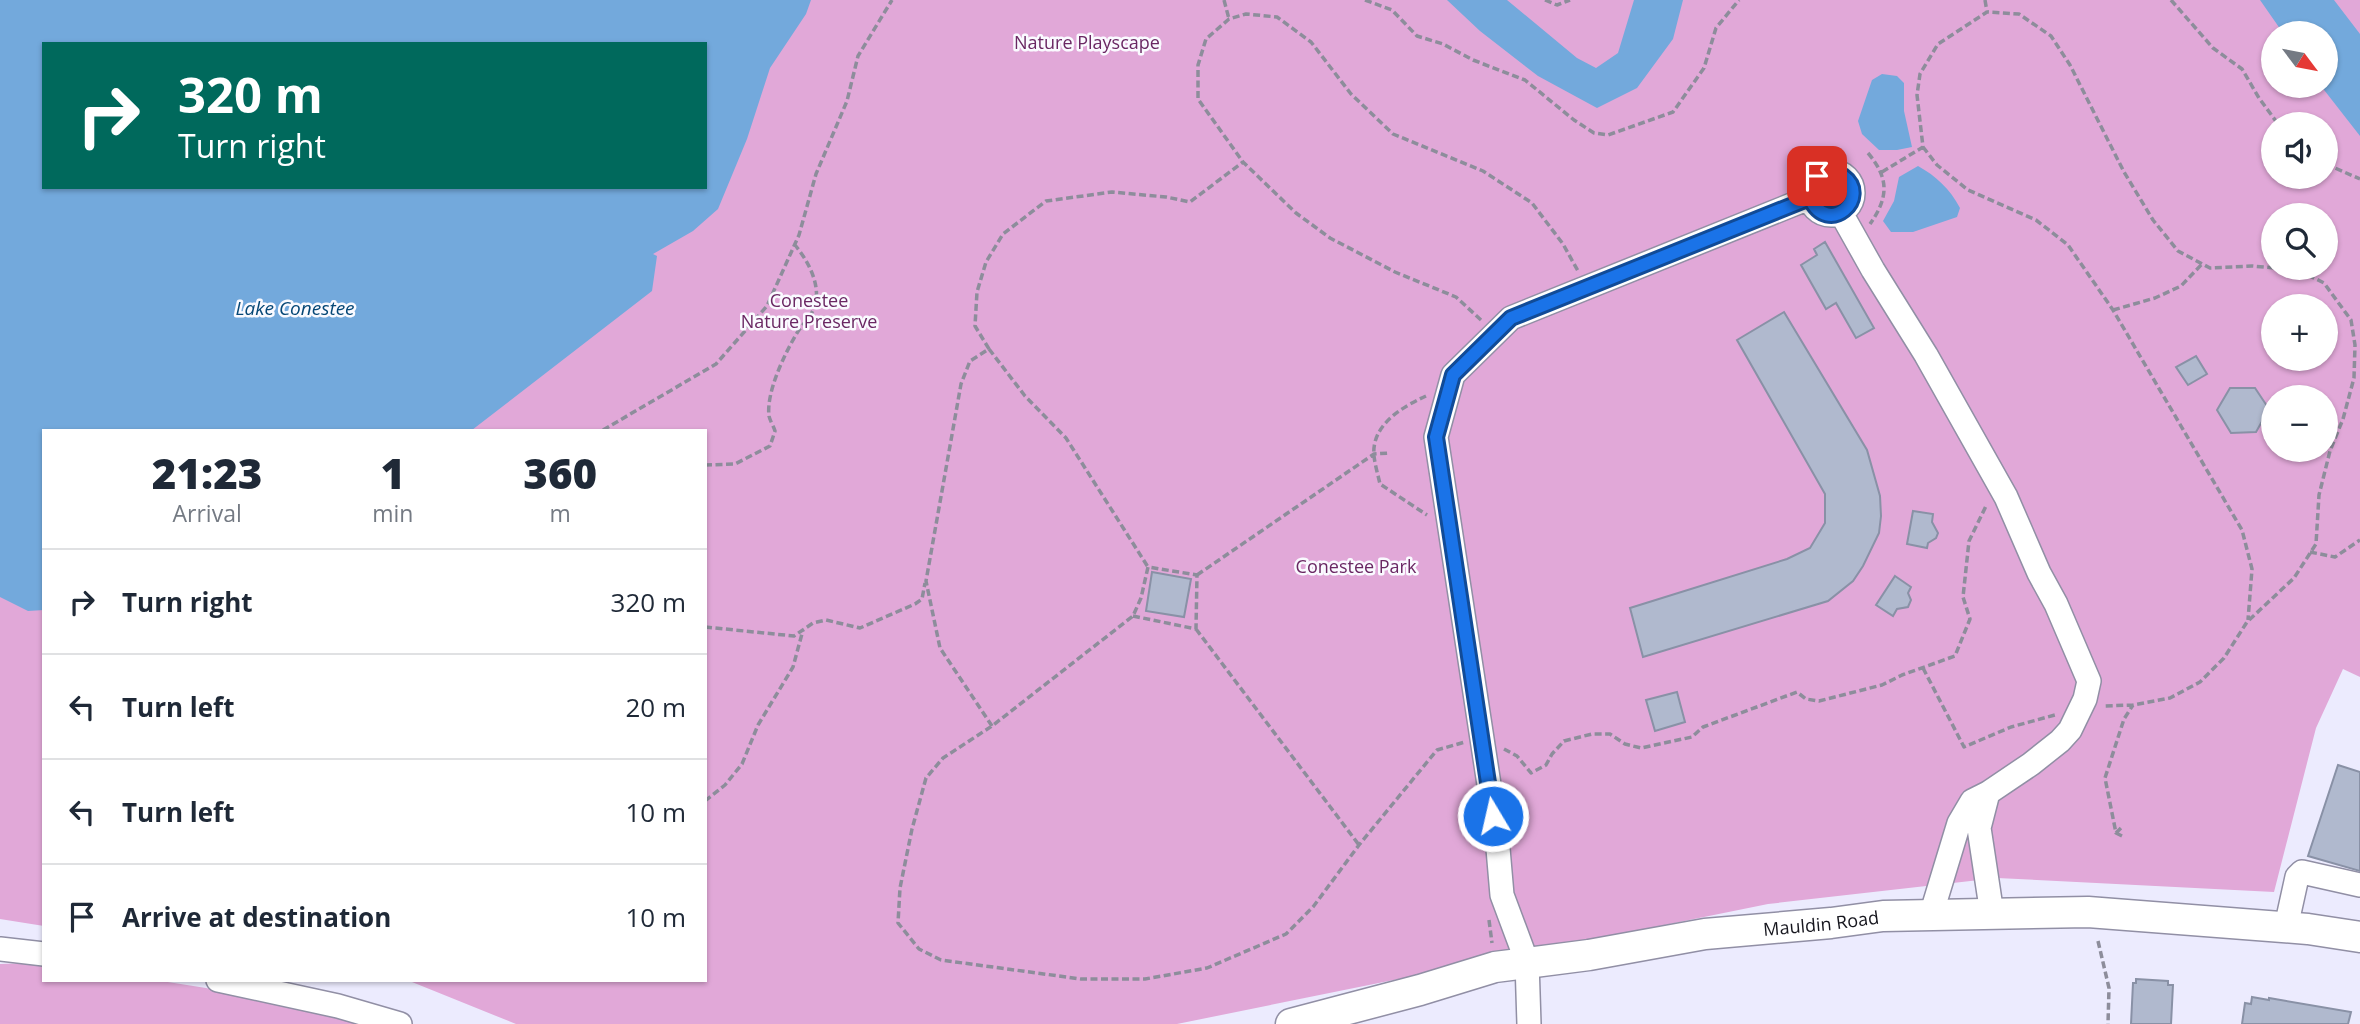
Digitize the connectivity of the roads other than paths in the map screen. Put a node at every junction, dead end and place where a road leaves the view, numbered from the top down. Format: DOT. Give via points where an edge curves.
graph roads {
  1 [pos="1810,198"];
  2 [pos="1842,213"];
  3 [pos="1988,793"];
  4 [pos="2360,885"];
  5 [pos="1992,914"];
  6 [pos="1931,915"];
  7 [pos="2286,927"];
  8 [pos="2360,937"];
  9 [pos="0,949"];
  10 [pos="42,954"];
  11 [pos="1527,962"];
  12 [pos="227,982"];
  13 [pos="400,1024"];
  14 [pos="1291,1024"];
  15 [pos="1529,1024"];
  1 -- 2 [label="street" via="1822,214"];
  1 -- 2 [label="street" via="1810,186 1817,176 1828,171 1840,173 1853,193"];
  1 -- 11 [label="street" via="1511,318 1453,375 1436,437 1471,745 1497,836 1502,895"];
  2 -- 3 [label="street" via="2006,497 2088,681 2070,730"];
  3 -- 5 [label="street" via="1979,828"];
  3 -- 6 [label="street" via="1972,801 1959,823"];
  4 -- 7 [label="street" via="2302,872"];
  5 -- 6 [label="main road, Mauldin Road"];
  5 -- 7 [label="main road, Mauldin Road" via="2088,912"];
  6 -- 11 [label="main road, Mauldin Road" via="1705,934"];
  7 -- 8 [label="main road, Mauldin Road"];
  9 -- 10 [label="street"];
  11 -- 14 [label="main road, Mauldin Road"];
  11 -- 15 [label="street"];
  12 -- 13 [label="street"];
}
